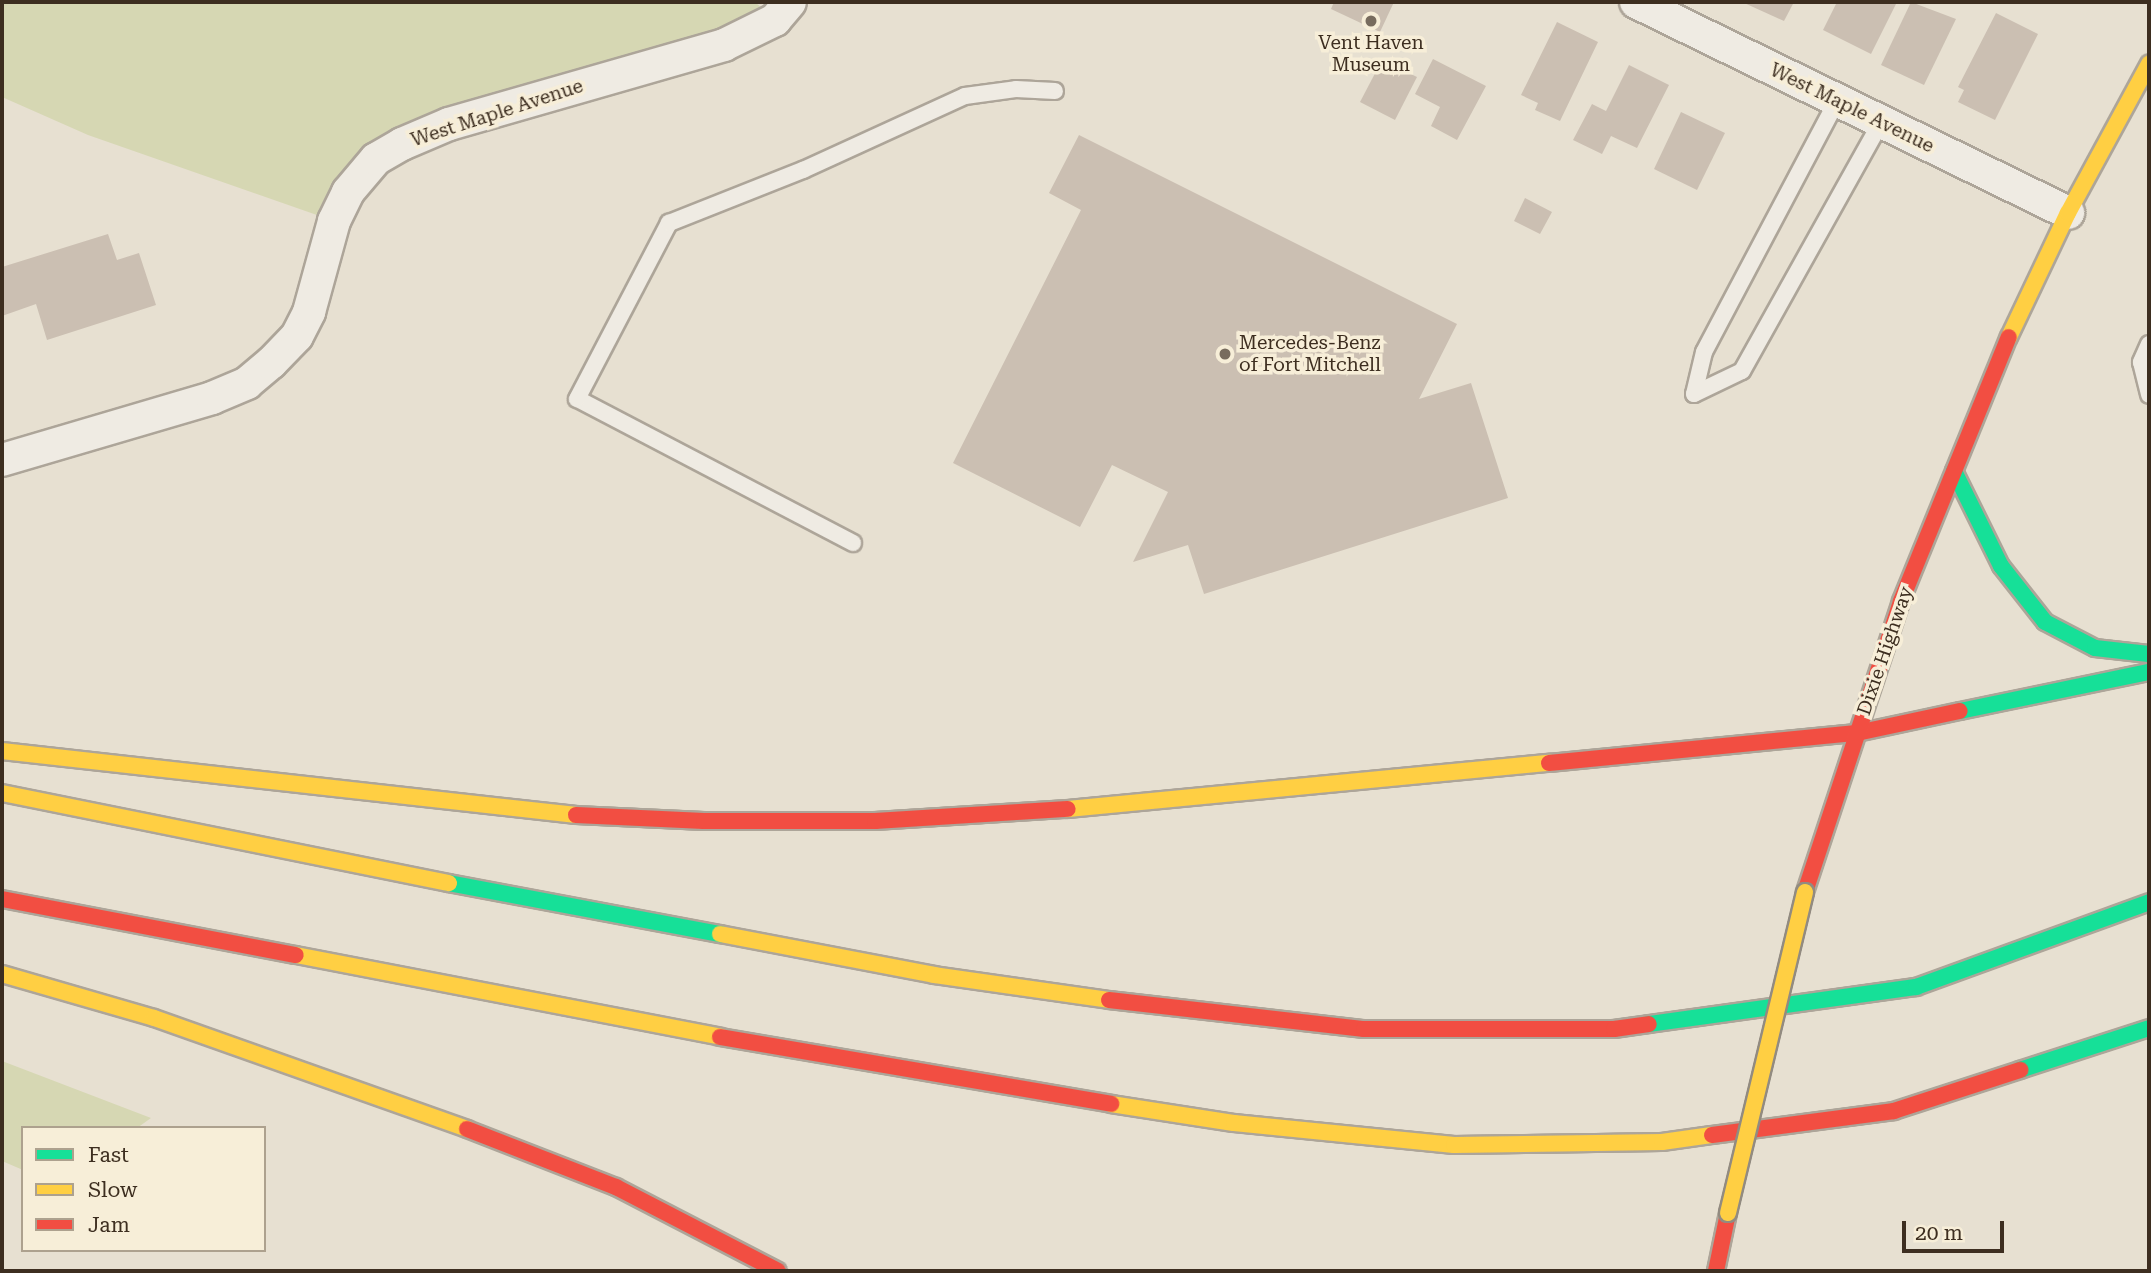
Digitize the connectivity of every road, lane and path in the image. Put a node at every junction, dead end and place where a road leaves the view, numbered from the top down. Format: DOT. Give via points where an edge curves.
graph roads {
  1 [pos="790,2"];
  2 [pos="1636,2"];
  3 [pos="2149,64"];
  4 [pos="1055,91"];
  5 [pos="1837,101"];
  6 [pos="1881,122"];
  7 [pos="2068,213"];
  8 [pos="2149,344"];
  9 [pos="2149,395"];
  10 [pos="2,460"];
  11 [pos="1954,471"];
  12 [pos="853,543"];
  13 [pos="2149,654"];
  14 [pos="2149,672"];
  15 [pos="1857,733"];
  16 [pos="2,751"];
  17 [pos="2,793"];
  18 [pos="2,899"];
  19 [pos="2149,902"];
  20 [pos="2,974"];
  21 [pos="2149,1028"];
  22 [pos="778,1271"];
  23 [pos="1716,1271"];
  1 -- 10 [label="street, West Maple Avenue" via="775,20 724,45 449,124 401,144 376,159 348,192 334,221 309,312 297,335 247,383 212,398"];
  2 -- 5 [label="street, West Maple Avenue"];
  3 -- 7 [label="main road, Dixie Highway"];
  4 -- 12 [label="lane" via="1016,89 964,96 803,170 669,223 577,399"];
  5 -- 6 [label="street, West Maple Avenue"];
  5 -- 6 [label="lane" via="1704,352 1694,394 1742,371"];
  6 -- 7 [label="street, West Maple Avenue"];
  7 -- 11 [label="main road, Dixie Highway" via="1996,366"];
  8 -- 9 [label="lane" via="2141,362"];
  11 -- 13 [label="main road" via="2001,566 2045,622 2095,648"];
  11 -- 15 [label="main road, Dixie Highway" via="1902,601"];
  14 -- 15 [label="main road"];
  15 -- 16 [label="main road" via="1118,806 875,821 704,821 564,814"];
  15 -- 23 [label="main road, Dixie Highway, bridge" via="1805,892"];
  17 -- 19 [label="main road" via="203,836 934,975 1143,1006 1364,1029 1615,1029 1916,987"];
  18 -- 21 [label="main road" via="893,1070 1234,1123 1454,1145 1662,1142 1894,1111"];
  20 -- 22 [label="main road" via="154,1018 405,1105 616,1187"];
}
